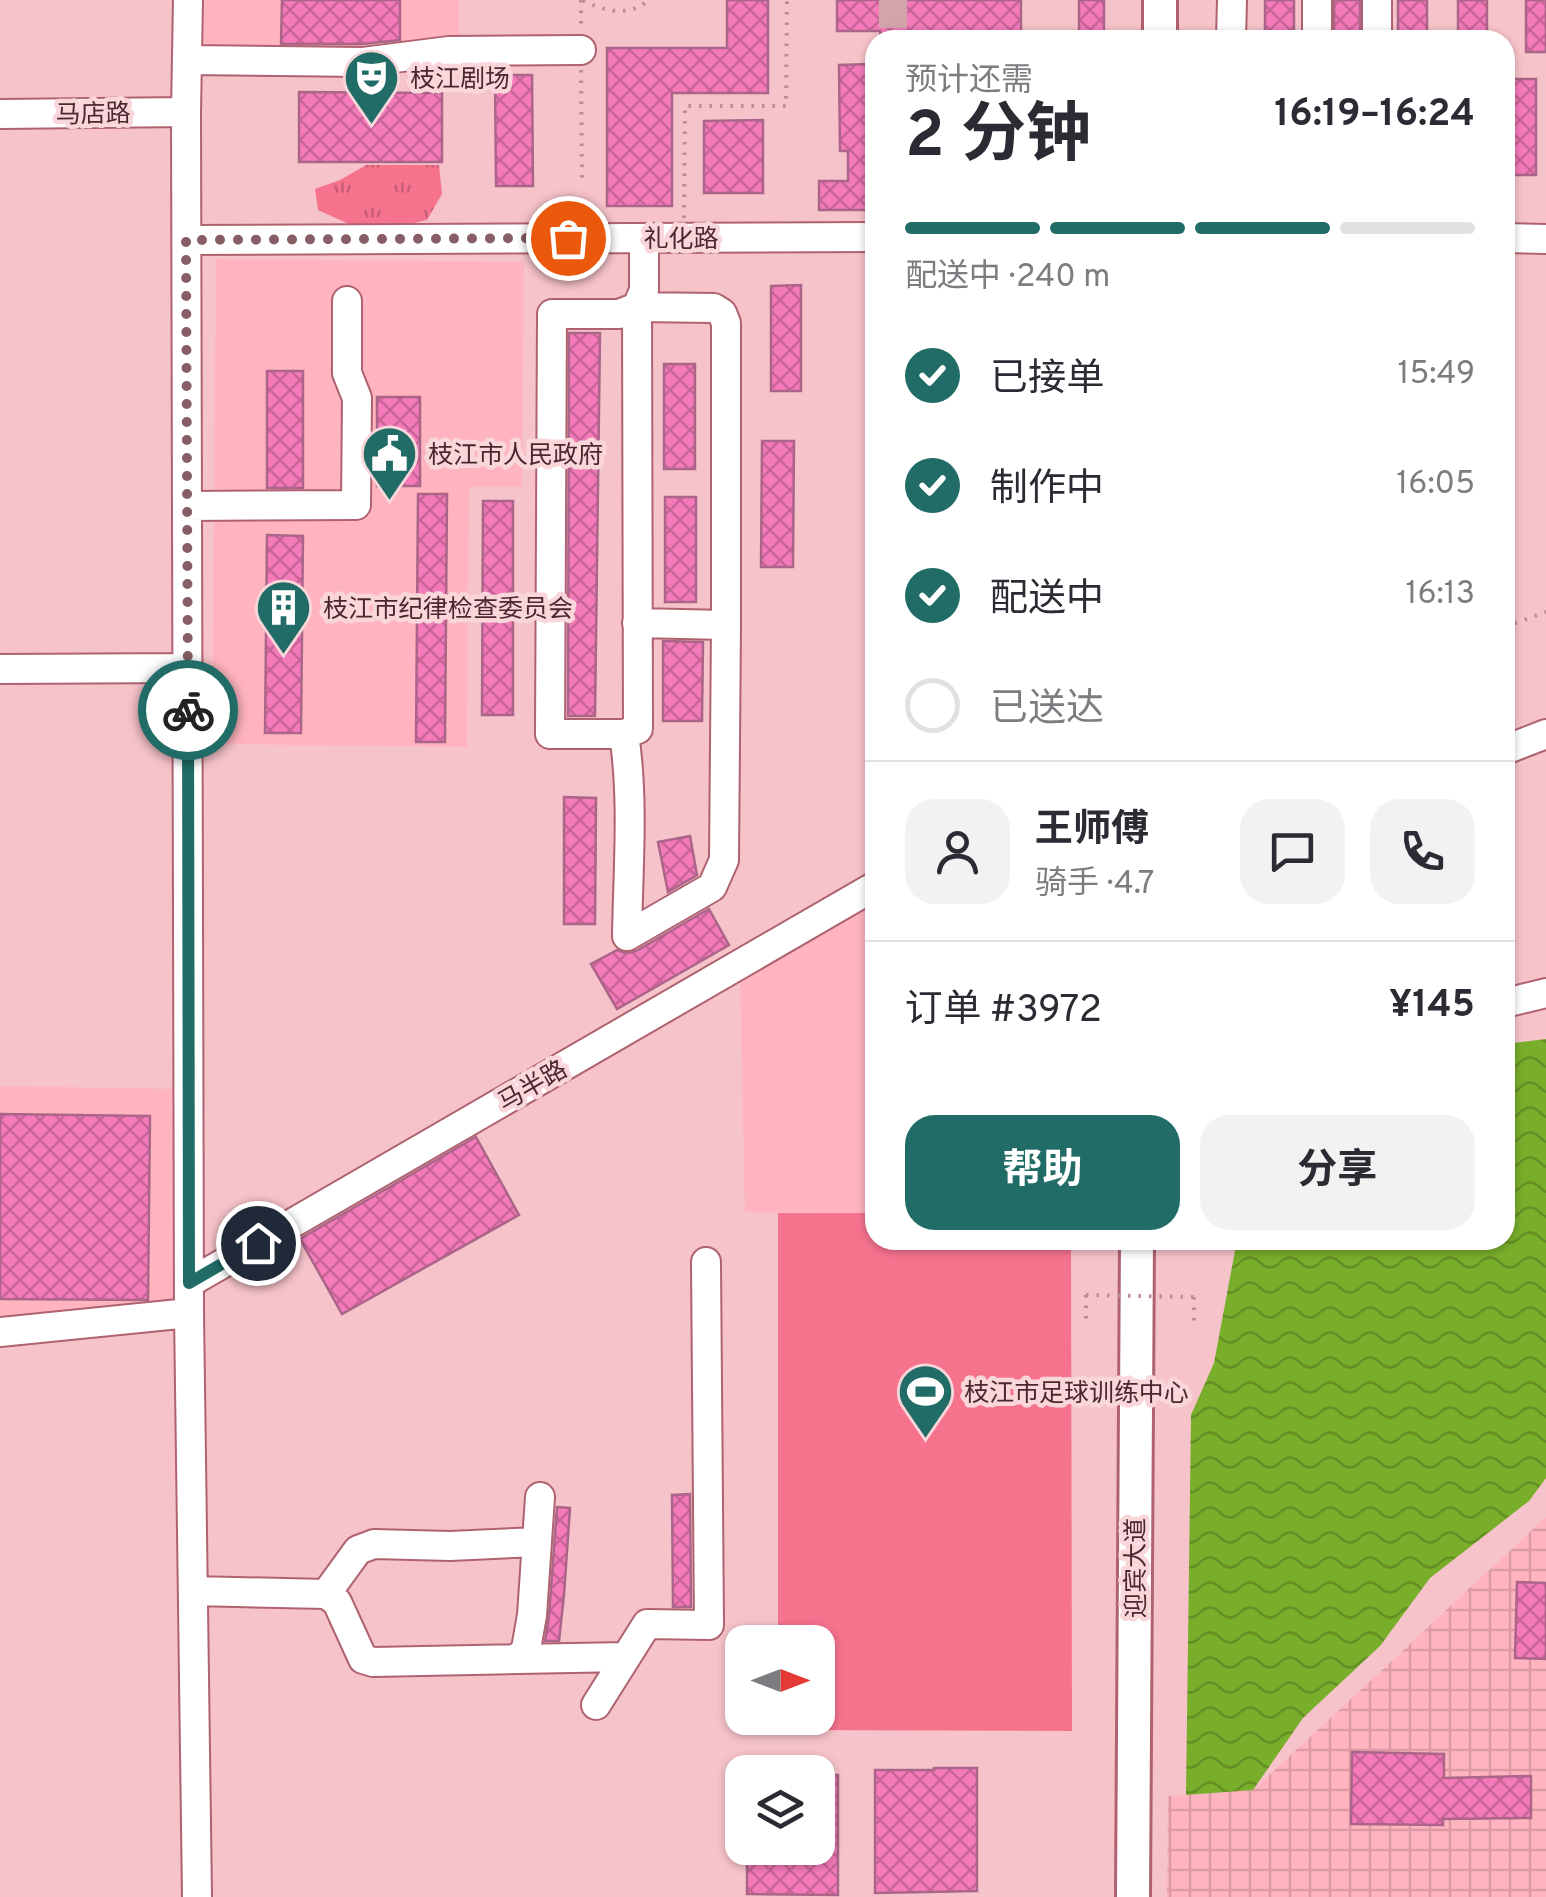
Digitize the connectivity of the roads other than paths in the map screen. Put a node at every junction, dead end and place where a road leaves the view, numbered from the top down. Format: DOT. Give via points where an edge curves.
graph roads {
  1 [pos="188,0"];
  2 [pos="1145,0"];
  3 [pos="1160,0"];
  4 [pos="1232,0"];
  5 [pos="1318,0"];
  6 [pos="1377,0"];
  7 [pos="1145,30"];
  8 [pos="1160,30"];
  9 [pos="1231,30"];
  10 [pos="1317,30"];
  11 [pos="1377,30"];
  12 [pos="581,50"];
  13 [pos="187,60"];
  14 [pos="186,112"];
  15 [pos="0,114"];
  16 [pos="865,237"];
  17 [pos="644,238"];
  18 [pos="1515,238"];
  19 [pos="1546,239"];
  20 [pos="186,240"];
  21 [pos="348,301"];
  22 [pos="637,307"];
  23 [pos="187,506"];
  24 [pos="637,623"];
  25 [pos="726,625"];
  26 [pos="188,668"];
  27 [pos="0,669"];
  28 [pos="624,734"];
  29 [pos="1546,734"];
  30 [pos="1515,746"];
  31 [pos="865,892"];
  32 [pos="1546,993"];
  33 [pos="1515,1000"];
  34 [pos="1137,1250"];
  35 [pos="1152,1250"];
  36 [pos="706,1262"];
  37 [pos="189,1283"];
  38 [pos="189,1313"];
  39 [pos="0,1332"];
  40 [pos="540,1498"];
  41 [pos="537,1542"];
  42 [pos="193,1591"];
  43 [pos="326,1594"];
  44 [pos="626,1657"];
  45 [pos="518,1659"];
  46 [pos="596,1705"];
  47 [pos="197,1897"];
  48 [pos="1133,1897"];
  49 [pos="1148,1897"];
  1 -- 13 [label="street"];
  2 -- 7 [label="main road"];
  3 -- 8 [label="main road"];
  4 -- 9 [label="street"];
  5 -- 10 [label="street"];
  6 -- 11 [label="street"];
  12 -- 13 [label="street" via="449,51 363,62"];
  13 -- 14 [label="street"];
  14 -- 15 [label="street, 马店路"];
  14 -- 20 [label="street"];
  16 -- 17 [label="street, 礼化路"];
  17 -- 20 [label="street, 礼化路"];
  17 -- 22 [label="street" via="644,290"];
  18 -- 19 [label="street"];
  20 -- 23 [label="street"];
  21 -- 23 [label="street" via="348,374 357,398 356,504"];
  22 -- 24 [label="street"];
  22 -- 25 [label="street" via="714,308 726,323"];
  22 -- 28 [label="street" via="619,314 552,314 550,734"];
  23 -- 26 [label="street"];
  24 -- 25 [label="street"];
  24 -- 28 [label="street" via="638,729"];
  25 -- 28 [label="street" via="724,860 712,887 627,936"];
  26 -- 27 [label="street"];
  26 -- 37 [label="street"];
  29 -- 30 [label="street"];
  31 -- 37 [label="street, 马半路"];
  32 -- 33 [label="street"];
  34 -- 48 [label="main road, 迎宾大道"];
  35 -- 49 [label="main road, 迎宾大道"];
  36 -- 44 [label="street" via="709,1625 646,1624"];
  37 -- 38 [label="street"];
  38 -- 39 [label="street"];
  38 -- 42 [label="street"];
  40 -- 41 [label="street"];
  41 -- 43 [label="street" via="374,1544 358,1550"];
  41 -- 45 [label="street" via="532,1615"];
  42 -- 43 [label="street"];
  42 -- 47 [label="street"];
  43 -- 45 [label="street" via="337,1602 363,1659"];
  44 -- 45 [label="street"];
  44 -- 46 [label="street"];
}
